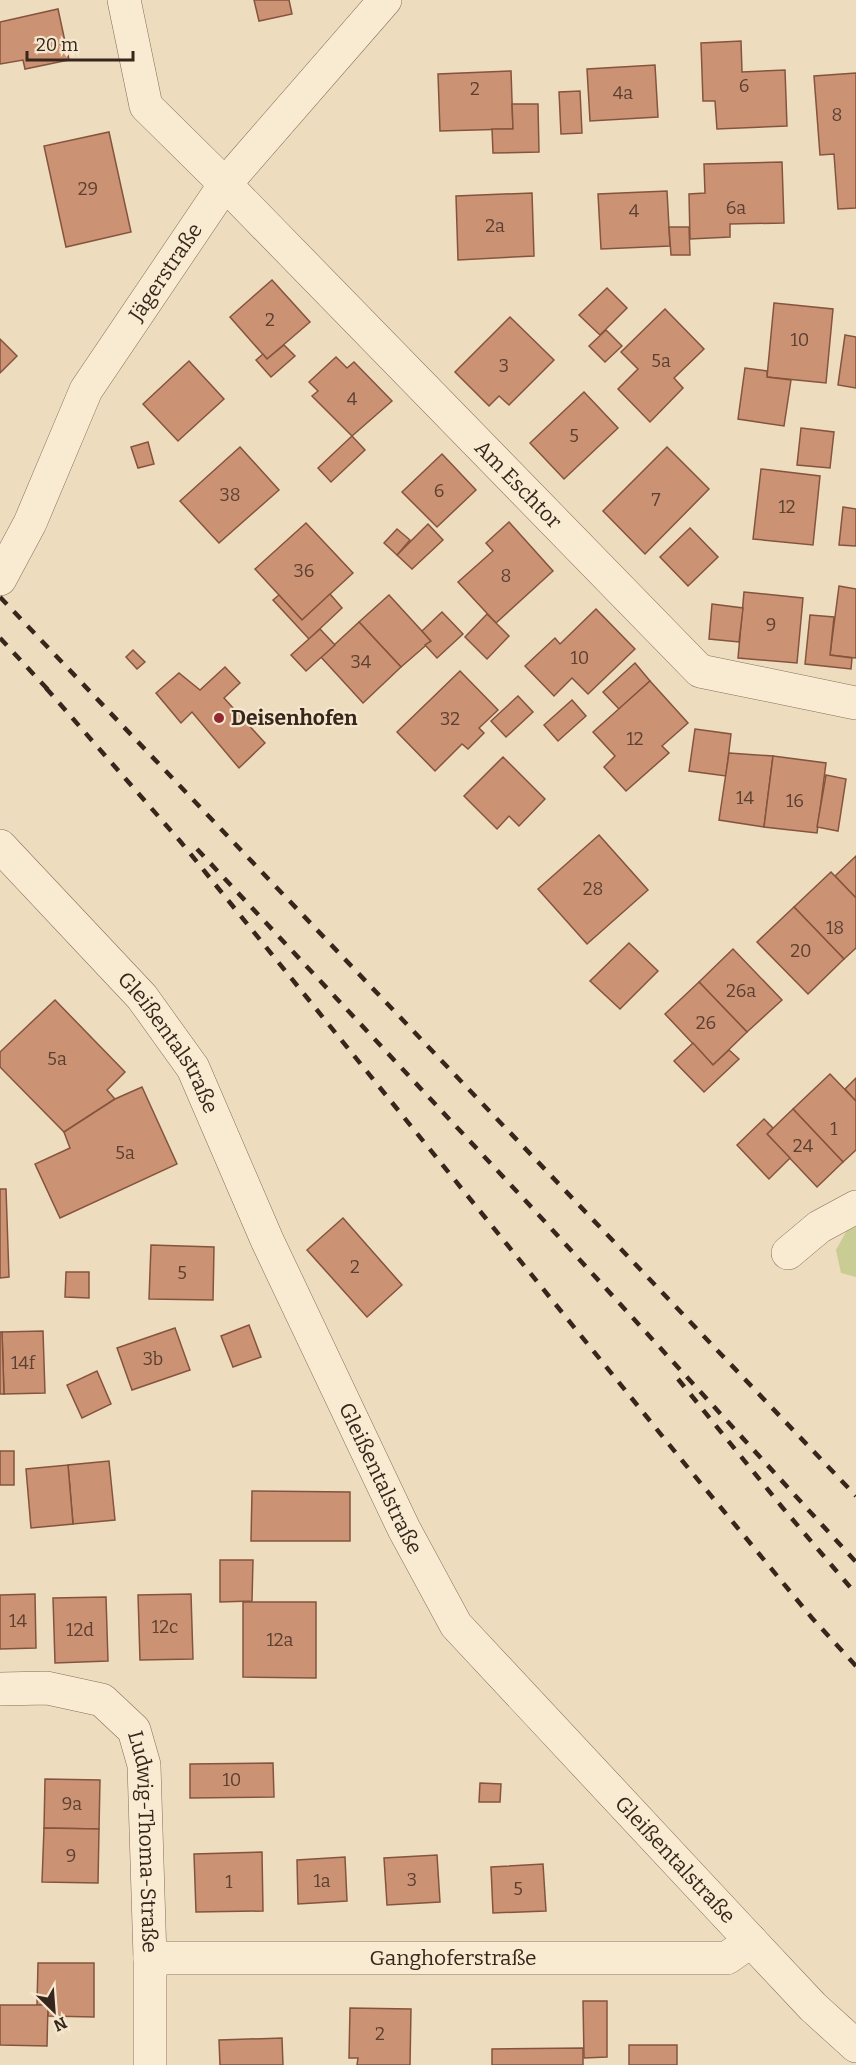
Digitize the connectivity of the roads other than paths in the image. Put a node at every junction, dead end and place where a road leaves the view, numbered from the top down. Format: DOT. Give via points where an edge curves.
graph roads {
  1 [pos="124,0"];
  2 [pos="385,0"];
  3 [pos="225,184"];
  4 [pos="0,579"];
  5 [pos="856,703"];
  6 [pos="0,846"];
  7 [pos="856,1207"];
  8 [pos="788,1253"];
  9 [pos="0,1689"];
  10 [pos="751,1941"];
  11 [pos="150,1958"];
  12 [pos="856,2046"];
  13 [pos="150,2065"];
  1 -- 3 [label="street, Am Eschtor" via="146,106"];
  2 -- 3 [label="street, Jägerstraße"];
  3 -- 4 [label="street, Jägerstraße" via="86,390 30,523"];
  3 -- 5 [label="street, Am Eschtor" via="700,671"];
  6 -- 10 [label="street, Gleißentalstraße" via="142,997 193,1068 267,1240 399,1519 456,1625"];
  7 -- 8 [label="street" via="819,1227"];
  9 -- 11 [label="street, Ludwig-Thoma-Straße" via="47,1688 102,1700 134,1730 144,1765"];
  10 -- 11 [label="street, Ganghoferstraße" via="728,1958"];
  10 -- 12 [label="street, Gleißentalstraße"];
  11 -- 13 [label="street, Ludwig-Thoma-Straße"];
}
